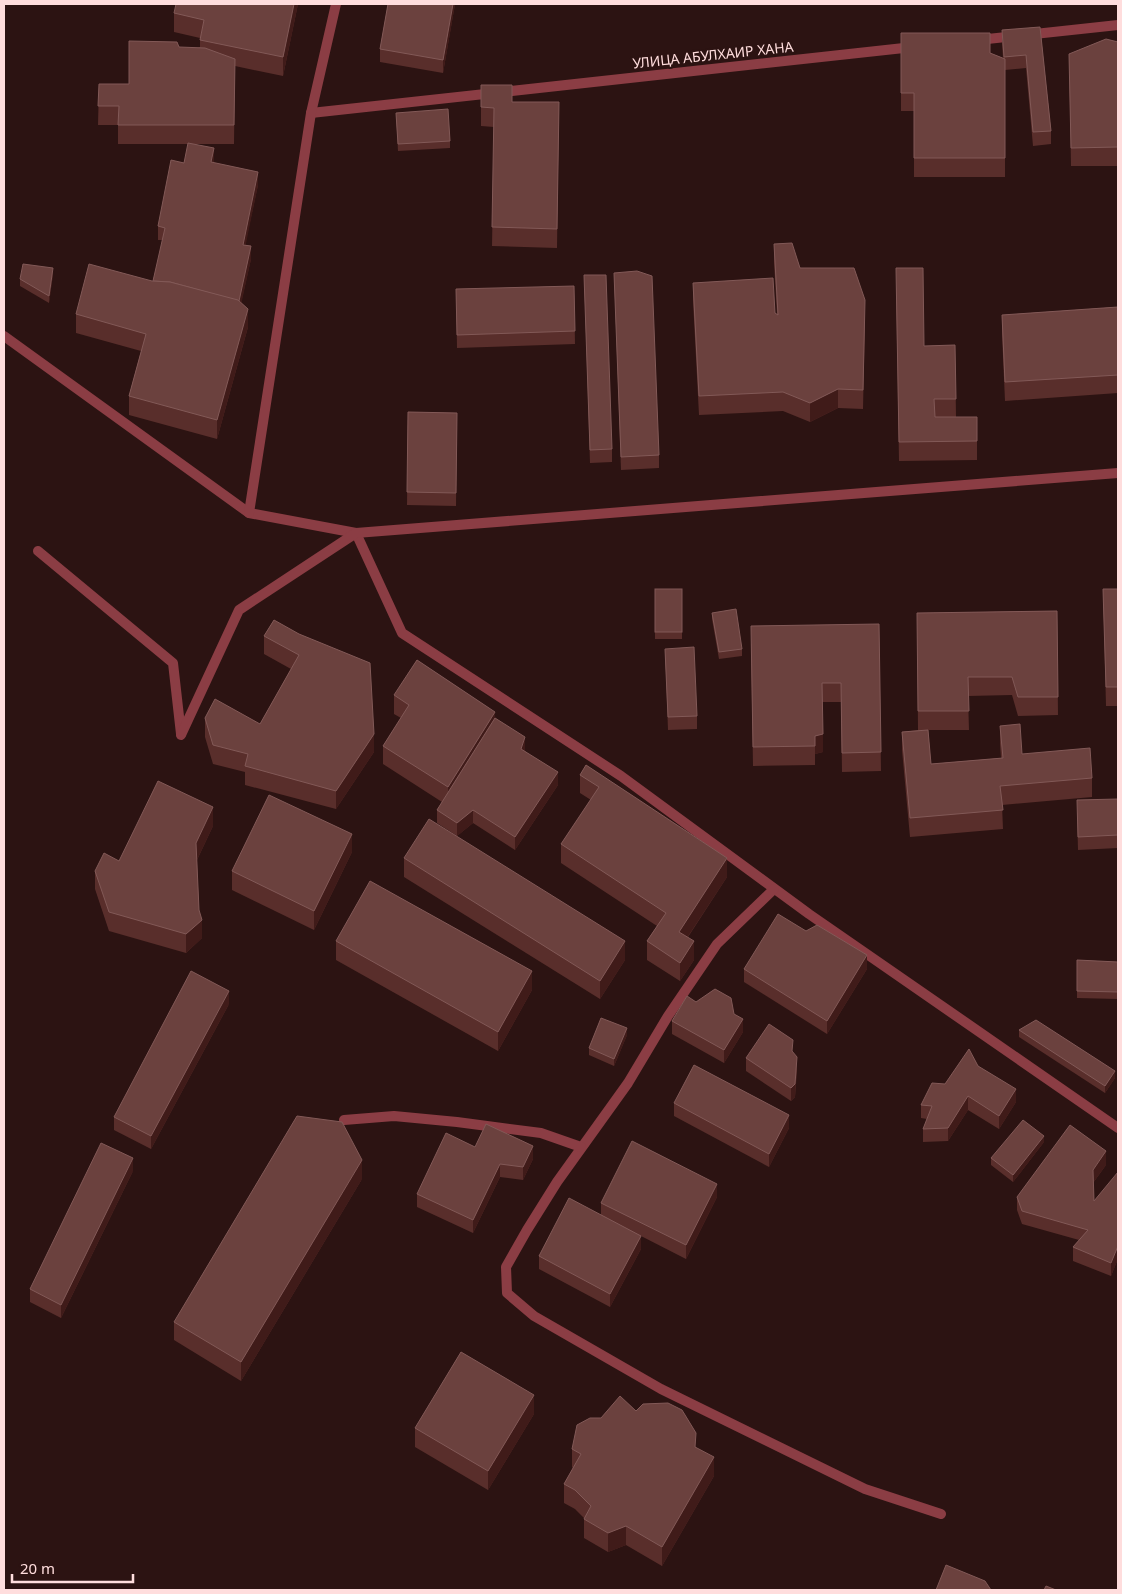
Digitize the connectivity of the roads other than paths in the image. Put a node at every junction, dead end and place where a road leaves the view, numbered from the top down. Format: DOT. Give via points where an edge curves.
graph roads {
  1 [pos="336,4"];
  2 [pos="1118,25"];
  3 [pos="970,41"];
  4 [pos="921,46"];
  5 [pos="310,113"];
  6 [pos="4,336"];
  7 [pos="1118,473"];
  8 [pos="249,513"];
  9 [pos="356,533"];
  10 [pos="38,551"];
  11 [pos="774,889"];
  12 [pos="344,1120"];
  13 [pos="1118,1128"];
  14 [pos="581,1147"];
  15 [pos="941,1514"];
  1 -- 5 [label="street"];
  2 -- 3 [label="street"];
  4 -- 5 [label="street, УЛИЦА АБУЛХАИР ХАНА"];
  5 -- 8 [label="street"];
  6 -- 8 [label="street"];
  7 -- 9 [label="street"];
  8 -- 9 [label="street"];
  9 -- 10 [label="street" via="239,610 181,735 173,663"];
  9 -- 11 [label="street" via="402,633 621,776"];
  11 -- 13 [label="street"];
  11 -- 14 [label="street" via="717,944 628,1083"];
  12 -- 14 [label="street" via="394,1116 457,1122 541,1133"];
  14 -- 15 [label="street" via="506,1267 507,1294 534,1316 661,1389 865,1490"];
}
